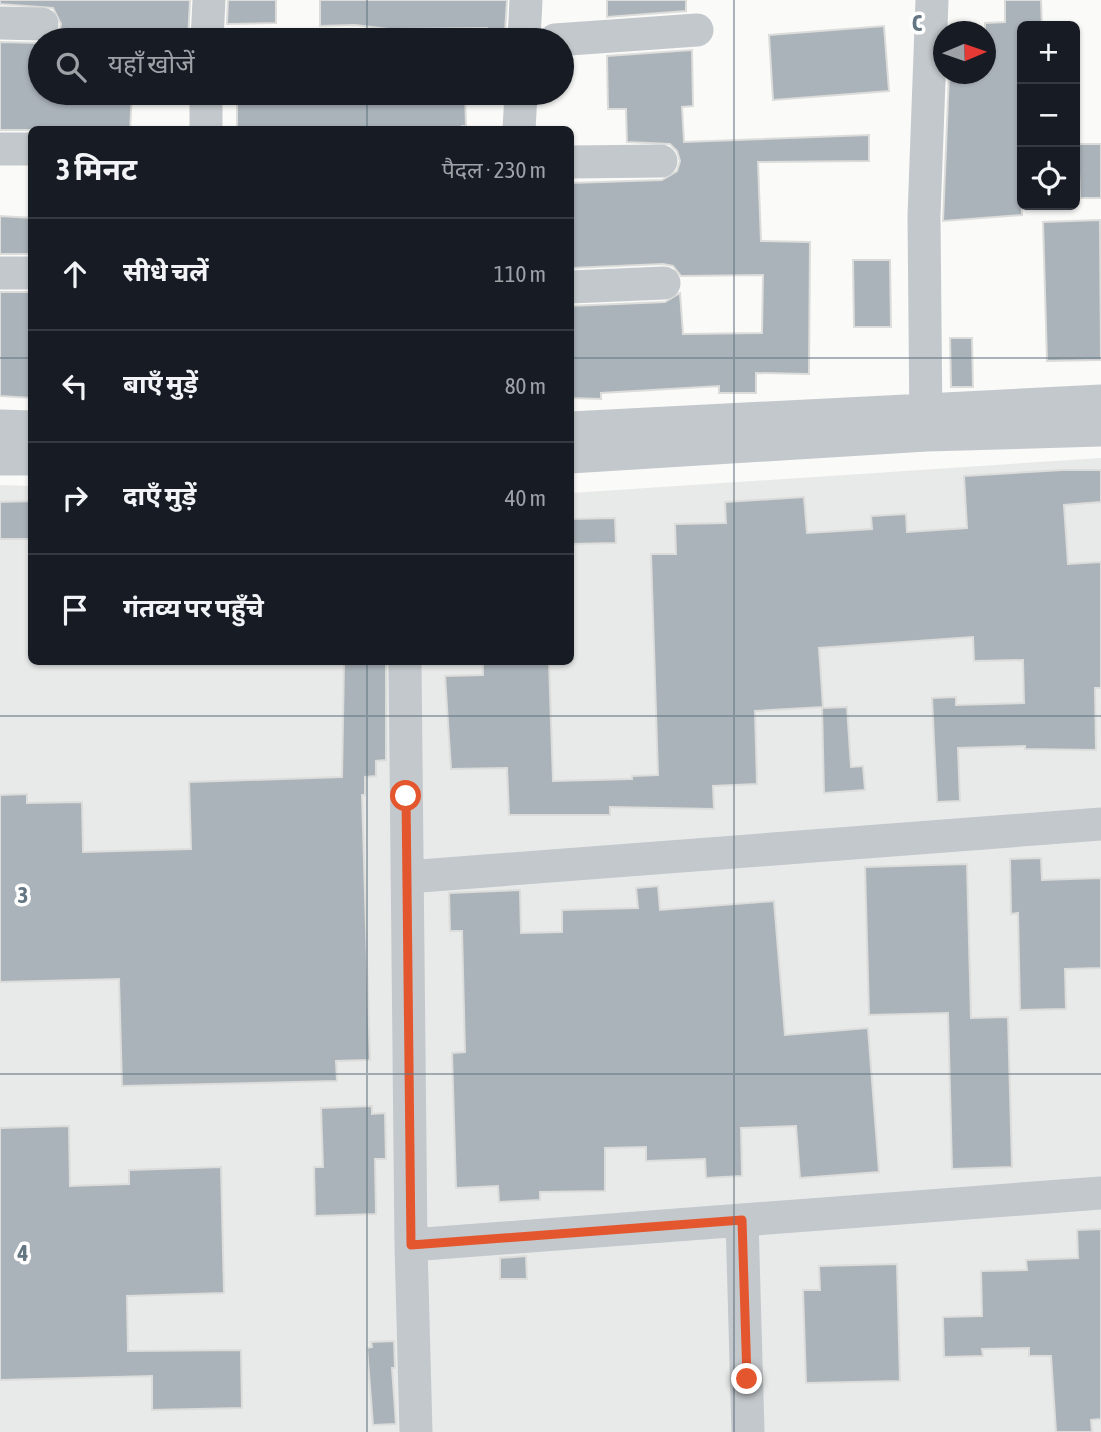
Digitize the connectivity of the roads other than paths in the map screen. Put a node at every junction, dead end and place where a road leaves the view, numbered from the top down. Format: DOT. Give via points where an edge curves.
graph roads {
  1 [pos="209,0"];
  2 [pos="526,0"];
  3 [pos="932,0"];
  4 [pos="0,23"];
  5 [pos="42,24"];
  6 [pos="208,28"];
  7 [pos="525,28"];
  8 [pos="697,30"];
  9 [pos="574,39"];
  10 [pos="206,105"];
  11 [pos="520,105"];
  12 [pos="206,126"];
  13 [pos="519,126"];
  14 [pos="661,161"];
  15 [pos="574,162"];
  16 [pos="0,273"];
  17 [pos="28,273"];
  18 [pos="664,282"];
  19 [pos="574,287"];
  20 [pos="1101,401"];
  21 [pos="926,421"];
  22 [pos="0,426"];
  23 [pos="28,427"];
  24 [pos="574,428"];
  25 [pos="1101,430"];
  26 [pos="574,457"];
  27 [pos="0,459"];
  28 [pos="28,459"];
  29 [pos="405,665"];
  30 [pos="1101,824"];
  31 [pos="407,877"];
  32 [pos="1101,1193"];
  33 [pos="742,1220"];
  34 [pos="411,1245"];
  35 [pos="416,1432"];
  36 [pos="748,1432"];
  1 -- 6 [label="street"];
  2 -- 7 [label="street"];
  3 -- 21 [label="street" via="924,216"];
  4 -- 5 [label="street"];
  8 -- 9 [label="street"];
  10 -- 12 [label="street"];
  11 -- 13 [label="street"];
  14 -- 15 [label="street"];
  16 -- 17 [label="street"];
  18 -- 19 [label="street"];
  20 -- 21 [label="street"];
  21 -- 24 [label="street"];
  21 -- 25 [label="street"];
  21 -- 26 [label="street"];
  22 -- 23 [label="street"];
  27 -- 28 [label="street"];
  29 -- 31 [label="street"];
  30 -- 31 [label="street"];
  31 -- 34 [label="street"];
  32 -- 33 [label="street"];
  33 -- 34 [label="street"];
  33 -- 36 [label="street"];
  34 -- 35 [label="street"];
}
